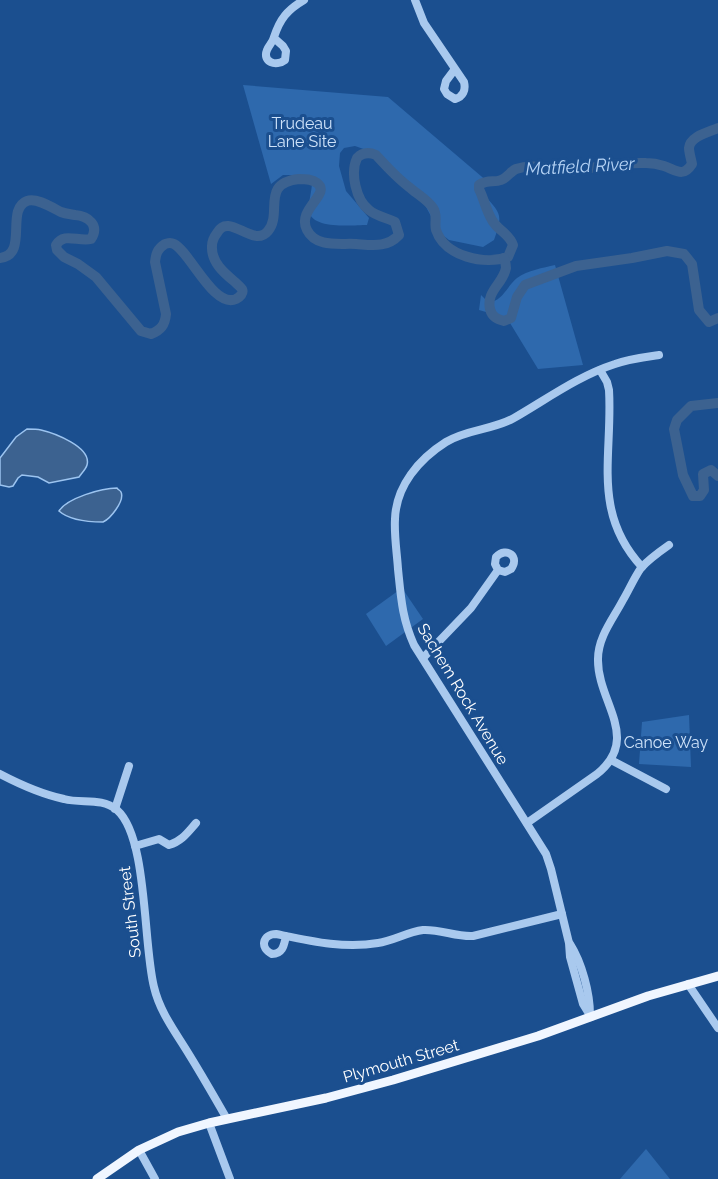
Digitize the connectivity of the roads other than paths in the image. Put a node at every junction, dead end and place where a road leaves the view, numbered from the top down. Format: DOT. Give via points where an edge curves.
graph roads {
  1 [pos="415,0"];
  2 [pos="299,1"];
  3 [pos="274,38"];
  4 [pos="455,69"];
  5 [pos="660,355"];
  6 [pos="600,370"];
  7 [pos="669,545"];
  8 [pos="642,567"];
  9 [pos="498,570"];
  10 [pos="423,658"];
  11 [pos="611,760"];
  12 [pos="129,766"];
  13 [pos="0,774"];
  14 [pos="666,789"];
  15 [pos="115,809"];
  16 [pos="196,823"];
  17 [pos="527,823"];
  18 [pos="135,846"];
  19 [pos="562,914"];
  20 [pos="286,936"];
  21 [pos="718,976"];
  22 [pos="688,984"];
  23 [pos="591,1017"];
  24 [pos="718,1028"];
  25 [pos="227,1119"];
  26 [pos="209,1123"];
  27 [pos="139,1150"];
  28 [pos="97,1179"];
  29 [pos="155,1179"];
  30 [pos="230,1179"];
  1 -- 4 [label="street" via="424,24"];
  2 -- 3 [label="street" via="279,24"];
  5 -- 6 [label="street, Sachem Rock Avenue"];
  6 -- 8 [label="street" via="609,390 609,500 625,545"];
  6 -- 10 [label="street, Sachem Rock Avenue" via="507,422 450,440 421,462 405,483 395,516 402,608 408,631"];
  7 -- 8 [label="street"];
  8 -- 11 [label="street" via="605,632 598,653 600,681 616,729 616,749"];
  9 -- 10 [label="street" via="471,608"];
  10 -- 17 [label="street, Sachem Rock Avenue"];
  11 -- 14 [label="street"];
  11 -- 17 [label="street"];
  12 -- 15 [label="street"];
  13 -- 15 [label="street" via="45,794 96,801"];
  15 -- 18 [label="street, South Street" via="129,826"];
  16 -- 18 [label="street" via="175,843 169,845 159,839"];
  17 -- 19 [label="street, Sachem Rock Avenue" via="549,861"];
  18 -- 25 [label="street, South Street" via="155,993"];
  19 -- 20 [label="street" via="473,936 422,930 364,945"];
  19 -- 23 [label="street, Sachem Rock Avenue" via="582,1004"];
  21 -- 22 [label="main road, Plymouth Street"];
  22 -- 23 [label="main road, Plymouth Street"];
  22 -- 24 [label="street"];
  23 -- 25 [label="main road, Plymouth Street" via="393,1080"];
  25 -- 26 [label="main road, Plymouth Street"];
  26 -- 27 [label="main road, Plymouth Street" via="169,1135"];
  26 -- 30 [label="street"];
  27 -- 28 [label="main road, Plymouth Street"];
  27 -- 29 [label="street"];
}
